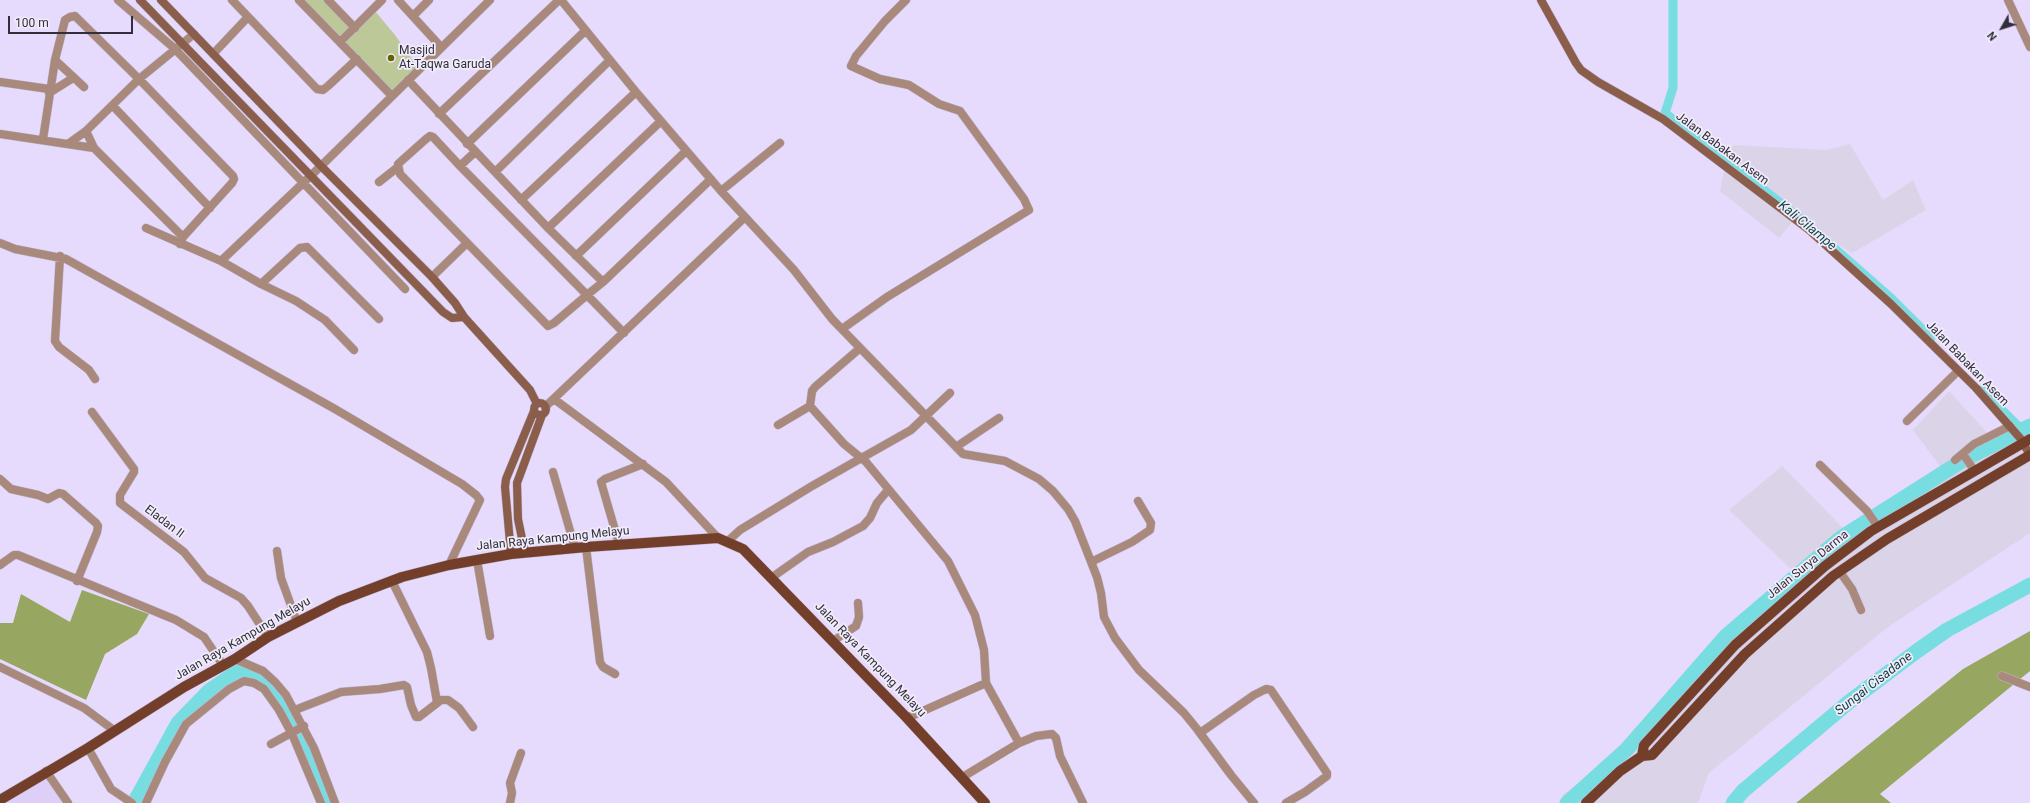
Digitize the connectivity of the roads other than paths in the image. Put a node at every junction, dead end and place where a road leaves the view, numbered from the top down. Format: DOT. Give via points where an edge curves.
graph roads {
  1 [pos="118,0"];
  2 [pos="140,0"];
  3 [pos="161,0"];
  4 [pos="232,0"];
  5 [pos="299,0"];
  6 [pos="382,0"];
  7 [pos="398,0"];
  8 [pos="429,0"];
  9 [pos="490,0"];
  10 [pos="560,0"];
  11 [pos="906,0"];
  12 [pos="1541,0"];
  13 [pos="2008,0"];
  14 [pos="332,1"];
  15 [pos="412,16"];
  16 [pos="248,17"];
  17 [pos="355,28"];
  18 [pos="585,31"];
  19 [pos="194,34"];
  20 [pos="340,42"];
  21 [pos="181,43"];
  22 [pos="441,47"];
  23 [pos="2030,47"];
  24 [pos="174,48"];
  25 [pos="214,53"];
  26 [pos="357,59"];
  27 [pos="55,60"];
  28 [pos="610,60"];
  29 [pos="73,78"];
  30 [pos="139,79"];
  31 [pos="408,80"];
  32 [pos="0,82"];
  33 [pos="84,87"];
  34 [pos="49,91"];
  35 [pos="636,92"];
  36 [pos="392,96"];
  37 [pos="113,106"];
  38 [pos="439,114"];
  39 [pos="661,121"];
  40 [pos="86,131"];
  41 [pos="0,134"];
  42 [pos="43,139"];
  43 [pos="780,143"];
  44 [pos="68,144"];
  45 [pos="467,144"];
  46 [pos="94,148"];
  47 [pos="686,151"];
  48 [pos="475,152"];
  49 [pos="321,166"];
  50 [pos="460,166"];
  51 [pos="398,167"];
  52 [pos="495,172"];
  53 [pos="310,176"];
  54 [pos="711,179"];
  55 [pos="302,182"];
  56 [pos="379,182"];
  57 [pos="721,191"];
  58 [pos="522,200"];
  59 [pos="210,208"];
  60 [pos="744,217"];
  61 [pos="146,228"];
  62 [pos="548,228"];
  63 [pos="182,241"];
  64 [pos="0,243"];
  65 [pos="467,243"];
  66 [pos="60,256"];
  67 [pos="576,256"];
  68 [pos="221,261"];
  69 [pos="432,277"];
  70 [pos="603,282"];
  71 [pos="261,284"];
  72 [pos="405,289"];
  73 [pos="587,295"];
  74 [pos="464,317"];
  75 [pos="379,319"];
  76 [pos="842,329"];
  77 [pos="624,333"];
  78 [pos="859,349"];
  79 [pos="354,350"];
  80 [pos="1958,371"];
  81 [pos="96,379"];
  82 [pos="950,393"];
  83 [pos="554,399"];
  84 [pos="810,406"];
  85 [pos="540,409"];
  86 [pos="92,412"];
  87 [pos="927,416"];
  88 [pos="999,418"];
  89 [pos="1907,421"];
  90 [pos="778,425"];
  91 [pos="2010,426"];
  92 [pos="2024,439"];
  93 [pos="956,447"];
  94 [pos="1964,455"];
  95 [pos="2030,455"];
  96 [pos="861,458"];
  97 [pos="1955,460"];
  98 [pos="643,464"];
  99 [pos="1820,465"];
  100 [pos="1973,468"];
  101 [pos="553,472"];
  102 [pos="0,479"];
  103 [pos="888,490"];
  104 [pos="1138,501"];
  105 [pos="1877,526"];
  106 [pos="718,538"];
  107 [pos="728,541"];
  108 [pos="618,544"];
  109 [pos="586,546"];
  110 [pos="575,548"];
  111 [pos="277,552"];
  112 [pos="525,553"];
  113 [pos="511,554"];
  114 [pos="477,560"];
  115 [pos="1092,562"];
  116 [pos="0,565"];
  117 [pos="449,565"];
  118 [pos="1840,572"];
  119 [pos="771,578"];
  120 [pos="77,581"];
  121 [pos="392,581"];
  122 [pos="858,603"];
  123 [pos="1861,610"];
  124 [pos="297,622"];
  125 [pos="490,636"];
  126 [pos="268,637"];
  127 [pos="833,641"];
  128 [pos="235,659"];
  129 [pos="223,665"];
  130 [pos="0,668"];
  131 [pos="614,674"];
  132 [pos="2002,676"];
  133 [pos="986,683"];
  134 [pos="2030,687"];
  135 [pos="437,702"];
  136 [pos="295,710"];
  137 [pos="907,718"];
  138 [pos="473,727"];
  139 [pos="115,731"];
  140 [pos="297,731"];
  141 [pos="1200,733"];
  142 [pos="1018,743"];
  143 [pos="271,744"];
  144 [pos="88,748"];
  145 [pos="521,753"];
  146 [pos="1642,756"];
  147 [pos="46,771"];
  148 [pos="961,778"];
  149 [pos="0,800"];
  150 [pos="68,803"];
  151 [pos="131,803"];
  152 [pos="146,803"];
  153 [pos="320,803"];
  154 [pos="335,803"];
  155 [pos="510,803"];
  156 [pos="985,803"];
  157 [pos="1083,803"];
  158 [pos="1254,803"];
  159 [pos="1286,803"];
  160 [pos="1586,803"];
  1 -- 24 [label="street"];
  2 -- 21 [label="street"];
  3 -- 19 [label="street"];
  4 -- 16 [label="street"];
  5 -- 20 [label="street"];
  6 -- 17 [label="street"];
  7 -- 15 [label="street"];
  8 -- 15 [label="street"];
  9 -- 22 [label="street"];
  10 -- 18 [label="street"];
  10 -- 38 [label="street"];
  11 -- 76 [label="street" via="884,20 850,66 880,79 909,85 939,104 960,111 1024,199 1029,210 887,297"];
  12 -- 80 [label="street, Jalan Babakan Asem" via="1581,70 1663,119 1808,229 1891,304"];
  13 -- 23 [label="street"];
  14 -- 17 [label="street"];
  15 -- 22 [label="street"];
  16 -- 25 [label="street"];
  16 -- 26 [label="street" via="320,90 328,86"];
  17 -- 20 [label="street"];
  18 -- 28 [label="street"];
  18 -- 45 [label="street"];
  19 -- 21 [label="street"];
  19 -- 25 [label="street"];
  20 -- 26 [label="street"];
  21 -- 24 [label="street"];
  21 -- 53 [label="street"];
  22 -- 31 [label="street"];
  24 -- 30 [label="street"];
  24 -- 55 [label="street"];
  25 -- 49 [label="street"];
  26 -- 36 [label="street"];
  27 -- 29 [label="street"];
  27 -- 30 [label="street" via="65,20 75,16"];
  27 -- 34 [label="street"];
  28 -- 35 [label="street"];
  28 -- 52 [label="street"];
  29 -- 33 [label="street"];
  29 -- 34 [label="street"];
  30 -- 37 [label="street"];
  30 -- 59 [label="street" via="233,176 232,183"];
  31 -- 36 [label="street"];
  31 -- 38 [label="street"];
  32 -- 34 [label="street"];
  34 -- 42 [label="street"];
  35 -- 39 [label="street"];
  35 -- 58 [label="street"];
  36 -- 49 [label="street"];
  37 -- 40 [label="street"];
  37 -- 59 [label="street"];
  38 -- 45 [label="street"];
  39 -- 47 [label="street"];
  39 -- 62 [label="street"];
  40 -- 44 [label="street"];
  40 -- 46 [label="street"];
  41 -- 42 [label="street"];
  42 -- 44 [label="street"];
  43 -- 57 [label="street"];
  44 -- 46 [label="street"];
  45 -- 48 [label="street"];
  46 -- 63 [label="street"];
  47 -- 54 [label="street"];
  47 -- 67 [label="street"];
  48 -- 50 [label="street"];
  48 -- 52 [label="street"];
  49 -- 53 [label="street"];
  49 -- 69 [label="street"];
  50 -- 51 [label="street" via="436,139 430,136 398,164"];
  50 -- 73 [label="street"];
  51 -- 56 [label="street"];
  51 -- 65 [label="street" via="400,174"];
  52 -- 58 [label="street"];
  53 -- 55 [label="street"];
  53 -- 74 [label="street" via="443,312 449,317"];
  54 -- 57 [label="street"];
  54 -- 70 [label="street"];
  55 -- 68 [label="street"];
  55 -- 72 [label="street"];
  57 -- 60 [label="street"];
  58 -- 62 [label="street"];
  59 -- 63 [label="street"];
  60 -- 76 [label="street" via="794,270"];
  60 -- 77 [label="street"];
  61 -- 63 [label="street"];
  62 -- 67 [label="street"];
  63 -- 68 [label="street"];
  64 -- 66 [label="street" via="15,249"];
  65 -- 69 [label="street"];
  65 -- 73 [label="street" via="546,325 554,324"];
  66 -- 81 [label="street" via="55,341"];
  66 -- 117 [label="street" via="360,424 476,495 479,498 478,505"];
  67 -- 70 [label="street"];
  68 -- 71 [label="street"];
  69 -- 74 [label="street"];
  70 -- 73 [label="street"];
  71 -- 75 [label="street" via="300,248 307,246"];
  71 -- 79 [label="street" via="314,312"];
  73 -- 77 [label="street"];
  74 -- 85 [label="street" via="530,390"];
  76 -- 78 [label="street"];
  77 -- 83 [label="street"];
  78 -- 84 [label="street" via="812,391"];
  78 -- 87 [label="street"];
  80 -- 89 [label="street"];
  80 -- 91 [label="street, Jalan Babakan Asem"];
  82 -- 87 [label="street"];
  83 -- 85 [label="street"];
  83 -- 98 [label="street"];
  84 -- 90 [label="street"];
  84 -- 96 [label="street" via="844,444"];
  85 -- 112 [label="street" via="517,483 518,519"];
  85 -- 113 [label="street" via="508,475 505,487"];
  86 -- 126 [label="street, Eladan II" via="134,469 120,495 120,503 184,552 205,578 241,598"];
  87 -- 93 [label="street"];
  87 -- 96 [label="street" via="911,430"];
  88 -- 93 [label="street"];
  91 -- 92 [label="street, Jalan Babakan Asem"];
  91 -- 94 [label="street" via="1974,444"];
  92 -- 95 [label="street, Jalan Babakan Asem"];
  92 -- 100 [label="main road, Jalan Surya Darma"];
  93 -- 115 [label="street" via="966,455 1005,461 1039,479 1068,509"];
  94 -- 97 [label="street"];
  94 -- 100 [label="street"];
  95 -- 118 [label="main road, Jalan Surya Darma" via="1887,539"];
  96 -- 103 [label="street"];
  96 -- 107 [label="street" via="740,530"];
  98 -- 106 [label="street" via="666,482"];
  98 -- 108 [label="street" via="602,482"];
  99 -- 105 [label="street" via="1867,511"];
  100 -- 105 [label="main road, Jalan Surya Darma"];
  101 -- 110 [label="street"];
  102 -- 120 [label="street" via="11,489 48,499 59,493 63,494 96,522 97,532"];
  103 -- 119 [label="street" via="863,526 808,552"];
  103 -- 133 [label="street" via="948,561 971,603 984,650"];
  104 -- 115 [label="street" via="1151,523 1150,530"];
  105 -- 146 [label="main road, Jalan Surya Darma" via="1825,566 1735,645 1644,745"];
  106 -- 107 [label="main road, Jalan Raya Kampung Melayu"];
  106 -- 108 [label="main road, Jalan Raya Kampung Melayu"];
  107 -- 119 [label="main road, Jalan Raya Kampung Melayu" via="743,549"];
  108 -- 109 [label="main road, Jalan Raya Kampung Melayu"];
  109 -- 110 [label="main road, Jalan Raya Kampung Melayu"];
  109 -- 131 [label="street" via="600,662"];
  110 -- 112 [label="main road, Jalan Raya Kampung Melayu"];
  111 -- 124 [label="street" via="281,578"];
  112 -- 113 [label="main road, Jalan Raya Kampung Melayu"];
  113 -- 114 [label="main road, Jalan Raya Kampung Melayu"];
  114 -- 117 [label="main road, Jalan Raya Kampung Melayu"];
  114 -- 125 [label="street"];
  115 -- 141 [label="street" via="1102,593 1104,617 1115,638 1139,670 1184,713"];
  116 -- 120 [label="street" via="18,555"];
  117 -- 121 [label="main road, Jalan Raya Kampung Melayu"];
  118 -- 123 [label="street" via="1852,589"];
  118 -- 146 [label="main road, Jalan Surya Darma" via="1745,654 1652,756"];
  119 -- 127 [label="main road, Jalan Raya Kampung Melayu"];
  120 -- 129 [label="street" via="176,620 204,637"];
  121 -- 124 [label="main road, Jalan Raya Kampung Melayu" via="339,600"];
  121 -- 135 [label="street" via="432,668"];
  122 -- 127 [label="street" via="859,617 856,626"];
  124 -- 126 [label="main road, Jalan Raya Kampung Melayu"];
  126 -- 128 [label="main road, Jalan Raya Kampung Melayu"];
  127 -- 137 [label="main road, Jalan Raya Kampung Melayu"];
  128 -- 129 [label="main road, Jalan Raya Kampung Melayu"];
  128 -- 136 [label="street" via="269,675"];
  129 -- 139 [label="main road, Jalan Raya Kampung Melayu"];
  130 -- 139 [label="street" via="84,708"];
  132 -- 134 [label="street"];
  133 -- 137 [label="street"];
  133 -- 142 [label="street"];
  135 -- 136 [label="street" via="419,717 416,716 406,686 400,684 380,689 341,692"];
  135 -- 138 [label="street" via="453,702"];
  136 -- 140 [label="street"];
  137 -- 148 [label="main road, Jalan Raya Kampung Melayu"];
  139 -- 144 [label="main road, Jalan Raya Kampung Melayu"];
  140 -- 143 [label="street"];
  140 -- 152 [label="street" via="264,689 249,681 236,684 186,724"];
  140 -- 153 [label="street"];
  140 -- 154 [label="street" via="314,748"];
  141 -- 158 [label="street"];
  141 -- 159 [label="street" via="1254,695 1266,689 1271,690 1328,774"];
  142 -- 148 [label="street"];
  142 -- 157 [label="street" via="1036,736 1055,736 1060,756"];
  144 -- 147 [label="main road, Jalan Raya Kampung Melayu"];
  144 -- 151 [label="street" via="111,789"];
  145 -- 155 [label="street" via="510,783"];
  146 -- 160 [label="main road, Jalan Surya Darma" via="1620,771"];
  147 -- 149 [label="main road, Jalan Raya Kampung Melayu"];
  147 -- 150 [label="street"];
  148 -- 156 [label="main road, Jalan Raya Kampung Melayu"];
}
